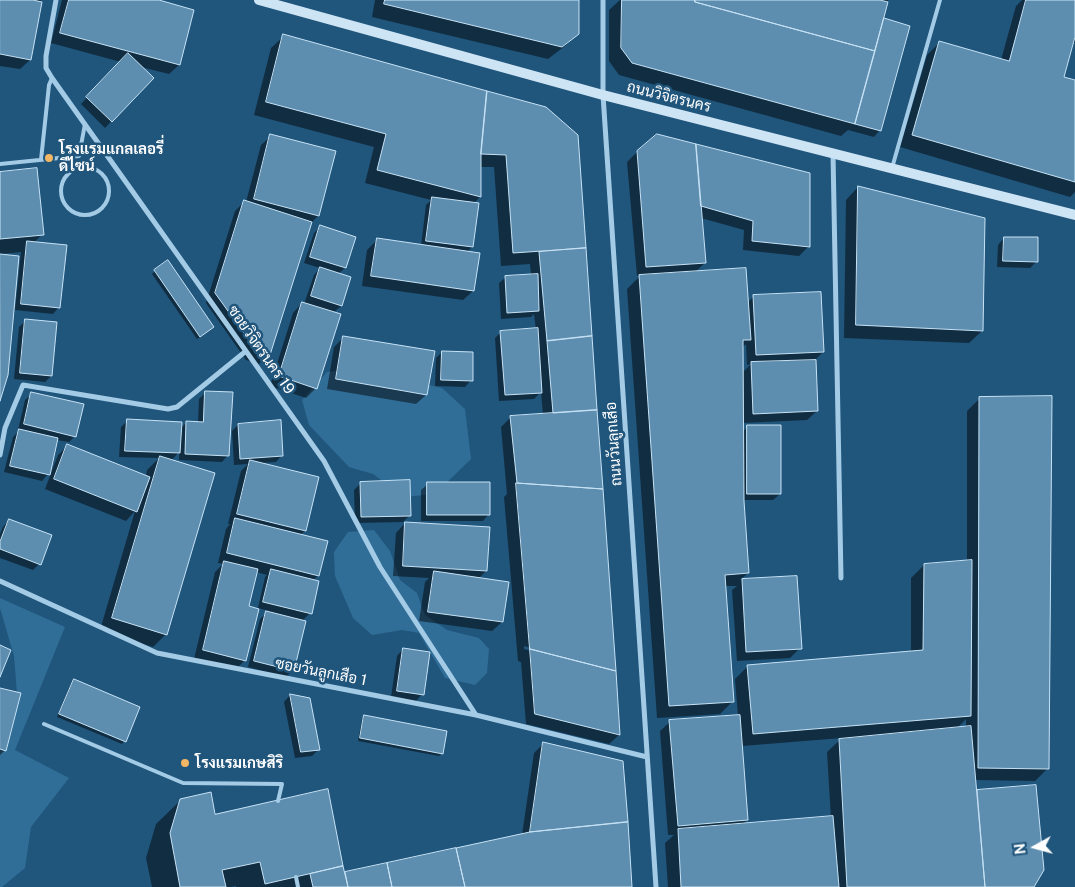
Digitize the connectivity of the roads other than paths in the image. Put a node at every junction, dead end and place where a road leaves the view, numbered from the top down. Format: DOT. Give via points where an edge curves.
graph roads {
  1 [pos="56,0"];
  2 [pos="259,0"];
  3 [pos="603,0"];
  4 [pos="940,0"];
  5 [pos="52,78"];
  6 [pos="603,96"];
  7 [pos="85,124"];
  8 [pos="833,154"];
  9 [pos="79,156"];
  10 [pos="41,160"];
  11 [pos="0,164"];
  12 [pos="80,167"];
  13 [pos="892,168"];
  14 [pos="1075,214"];
  15 [pos="246,351"];
  16 [pos="3,428"];
  17 [pos="0,455"];
  18 [pos="841,578"];
  19 [pos="0,581"];
  20 [pos="476,715"];
  21 [pos="44,724"];
  22 [pos="647,756"];
  23 [pos="278,801"];
  24 [pos="296,877"];
  25 [pos="298,887"];
  26 [pos="656,887"];
  1 -- 5 [label="street, ซอยวิจิตรนคร 19" via="46,56 46,68"];
  2 -- 6 [label="street, ถนนวิจิตรนคร"];
  3 -- 6 [label="street, ถนนวันลูกเสือ"];
  4 -- 13 [label="lane"];
  5 -- 7 [label="street, ซอยวิจิตรนคร 19"];
  5 -- 10 [label="lane"];
  6 -- 8 [label="street, ถนนวิจิตรนคร"];
  6 -- 22 [label="street, ถนนวันลูกเสือ"];
  7 -- 9 [label="lane"];
  7 -- 15 [label="street, ซอยวิจิตรนคร 19"];
  8 -- 13 [label="street, ถนนวิจิตรนคร"];
  8 -- 18 [label="street"];
  9 -- 10 [label="lane"];
  9 -- 12 [label="lane"];
  10 -- 11 [label="lane"];
  12 -- 12 [label="lane" via="97,170 108,182 109,200 96,214 76,214 62,200 64,179"];
  13 -- 14 [label="street, ถนนวิจิตรนคร"];
  15 -- 16 [label="street" via="177,406 168,409 23,385"];
  15 -- 20 [label="street, ซอยวิจิตรนคร 19" via="324,461 380,567"];
  16 -- 17 [label="street"];
  19 -- 20 [label="street, ซอยวันลูกเสือ 1" via="157,653"];
  20 -- 22 [label="street, ซอยวันลูกเสือ 1"];
  21 -- 23 [label="lane" via="183,783 282,784"];
  22 -- 26 [label="street, ถนนวันลูกเสือ"];
  24 -- 25 [label="lane"];
}
